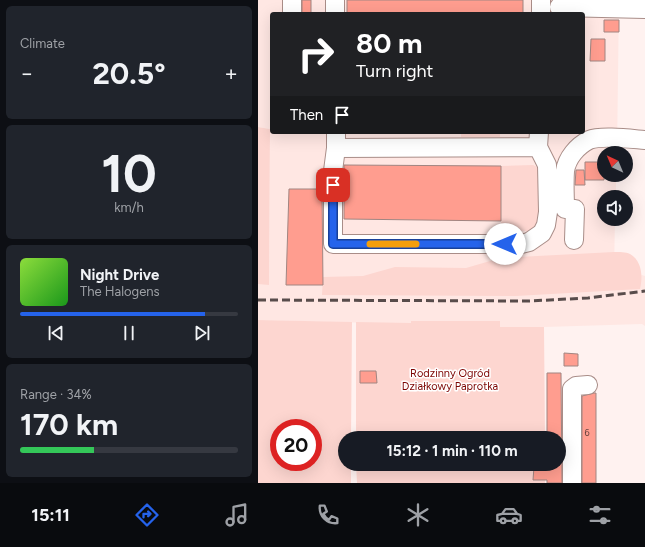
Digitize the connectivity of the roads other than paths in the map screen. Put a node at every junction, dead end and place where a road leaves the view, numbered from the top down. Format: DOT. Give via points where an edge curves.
graph roads {
  1 [pos="292,0"];
  2 [pos="335,0"];
  3 [pos="541,0"];
  4 [pos="559,7"];
  5 [pos="645,9"];
  6 [pos="292,12"];
  7 [pos="335,12"];
  8 [pos="541,12"];
  9 [pos="336,140"];
  10 [pos="538,140"];
  11 [pos="645,140"];
  12 [pos="574,240"];
  13 [pos="588,385"];
  14 [pos="572,483"];
  1 -- 6 [label="lane"];
  2 -- 7 [label="lane"];
  3 -- 8 [label="lane"];
  4 -- 5 [label="lane"];
  9 -- 10 [label="lane"];
  9 -- 10 [label="lane" via="333,170 333,244 529,242 542,233 548,212 547,165"];
  11 -- 12 [label="lane" via="604,138 589,140 576,149 568,161 566,171 565,209 575,209"];
  13 -- 14 [label="lane" via="572,389"];
}
